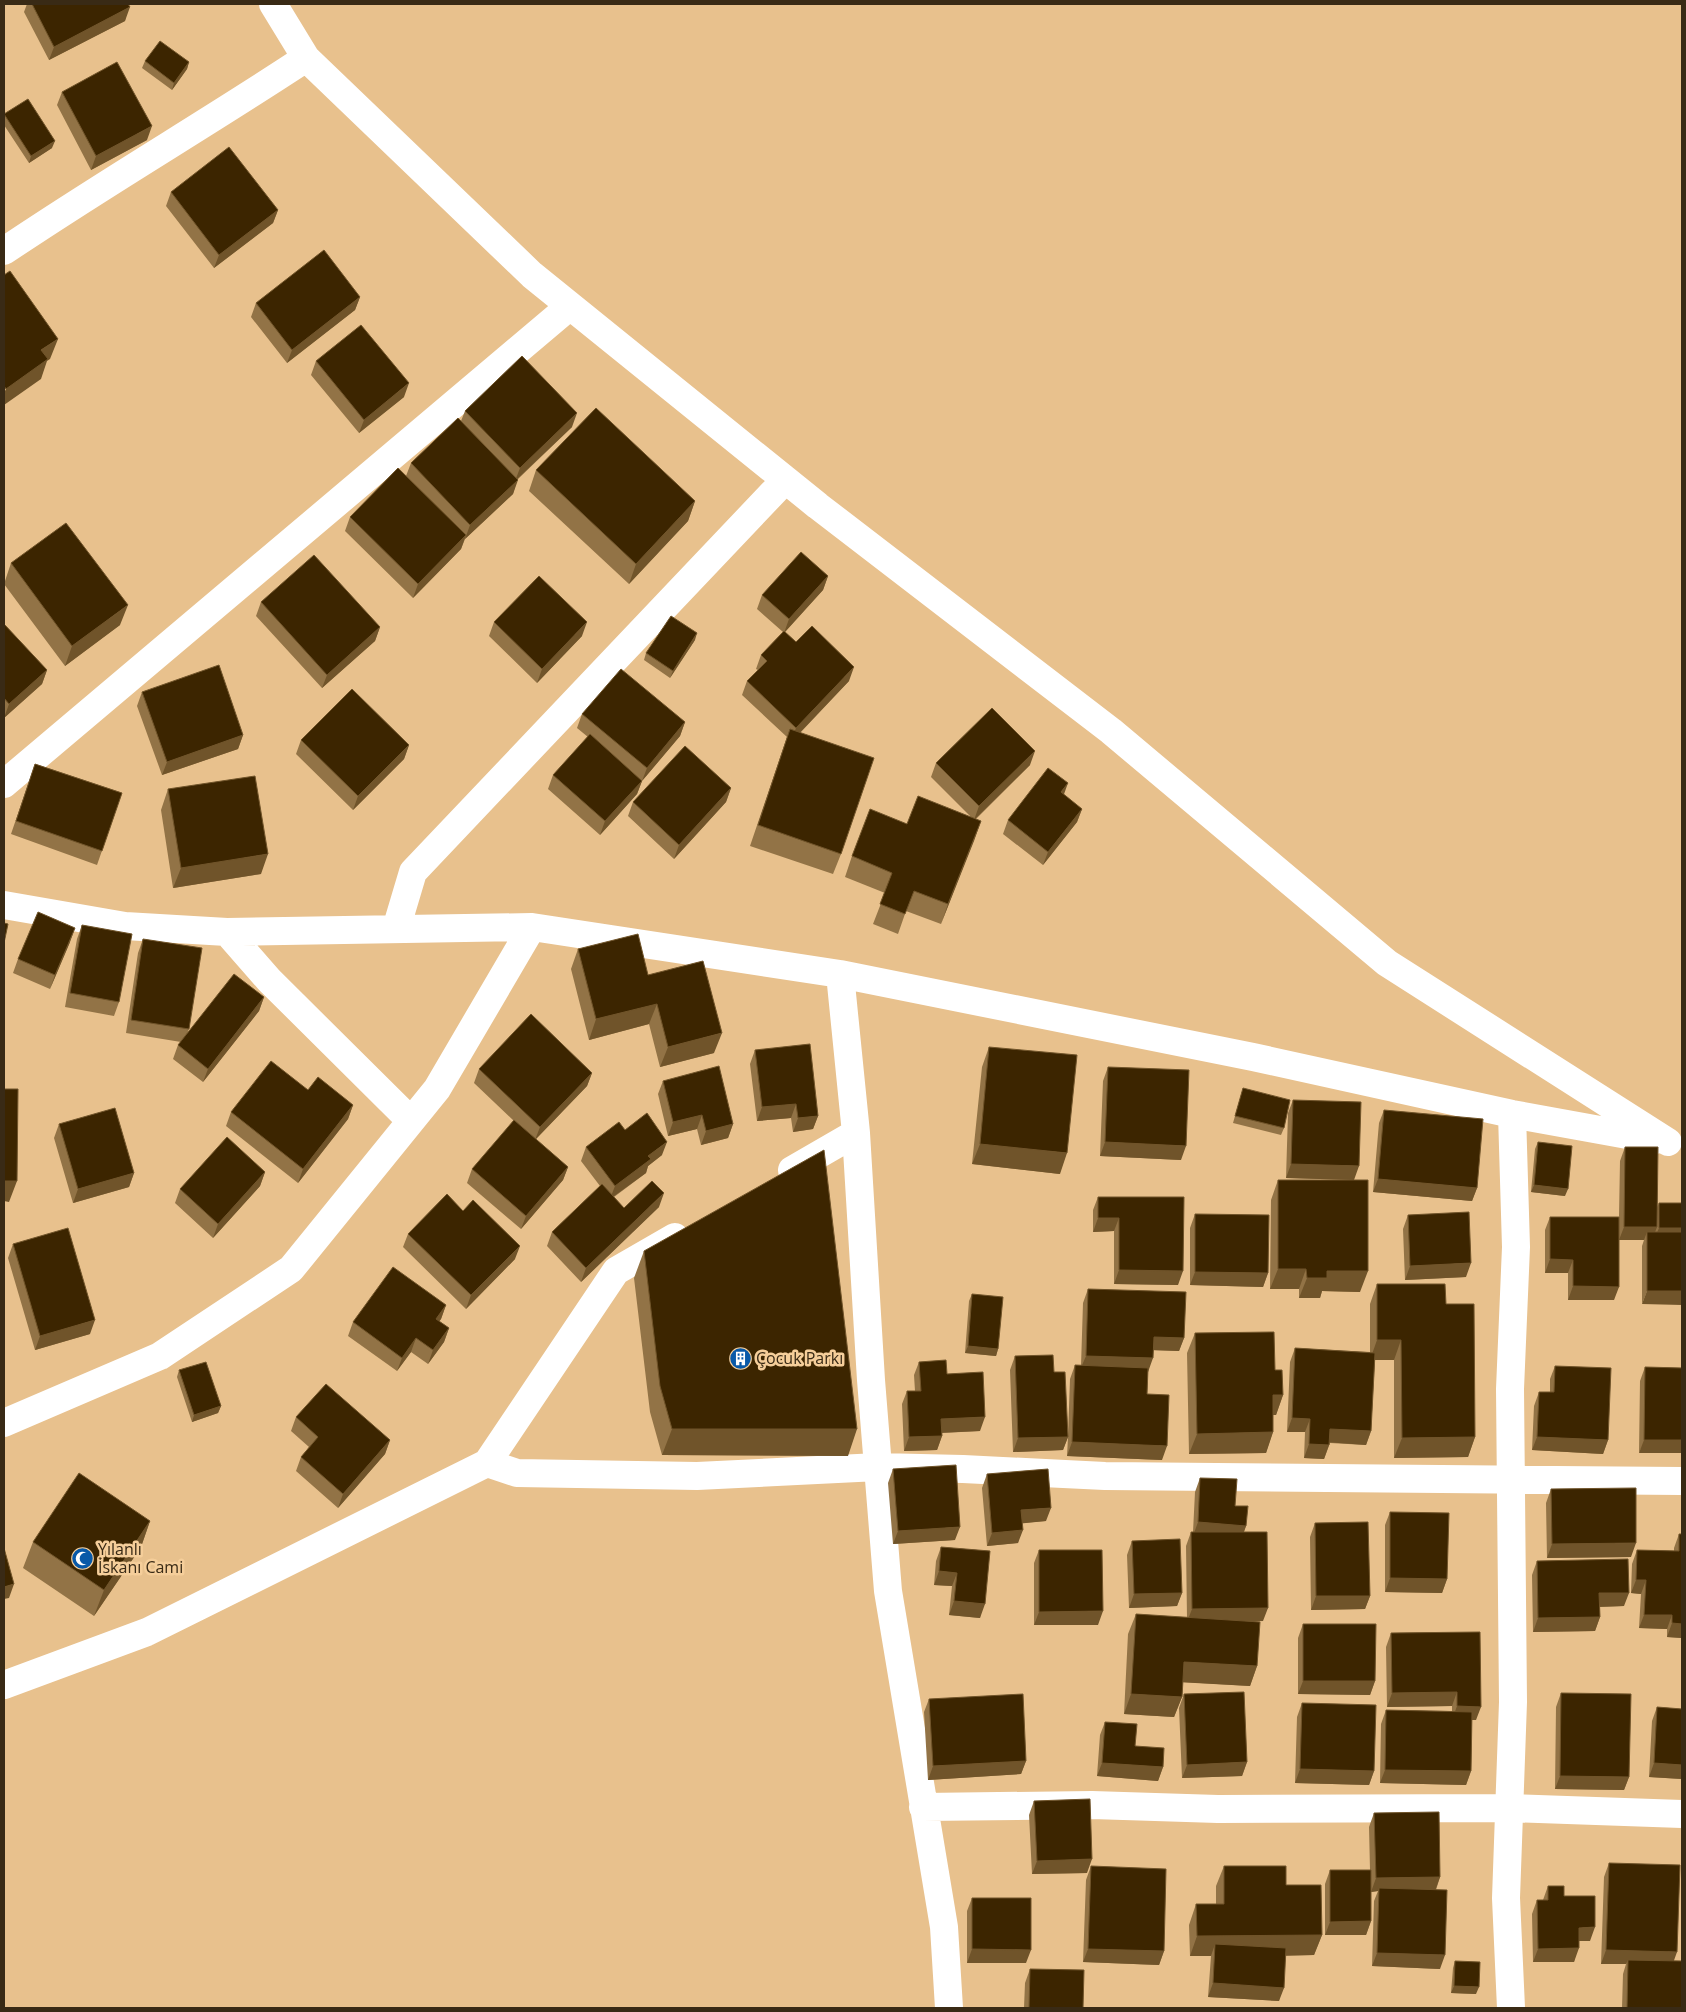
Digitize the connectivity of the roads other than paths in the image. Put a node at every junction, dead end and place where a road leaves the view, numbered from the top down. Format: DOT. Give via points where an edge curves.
graph roads {
  1 [pos="273,4"];
  2 [pos="306,58"];
  3 [pos="4,251"];
  4 [pos="570,306"];
  5 [pos="785,480"];
  6 [pos="4,784"];
  7 [pos="4,905"];
  8 [pos="532,926"];
  9 [pos="396,929"];
  10 [pos="227,932"];
  11 [pos="840,974"];
  12 [pos="1512,1114"];
  13 [pos="411,1121"];
  14 [pos="856,1133"];
  15 [pos="1675,1144"];
  16 [pos="770,1182"];
  17 [pos="693,1227"];
  18 [pos="4,1423"];
  19 [pos="487,1463"];
  20 [pos="878,1467"];
  21 [pos="1511,1479"];
  22 [pos="1682,1482"];
  23 [pos="4,1684"];
  24 [pos="923,1807"];
  25 [pos="1508,1808"];
  26 [pos="1682,1814"];
  27 [pos="949,2008"];
  28 [pos="1511,2008"];
  1 -- 2 [label="street"];
  2 -- 3 [label="street"];
  2 -- 4 [label="street" via="532,276"];
  4 -- 5 [label="street"];
  4 -- 6 [label="street"];
  5 -- 9 [label="street" via="413,872"];
  5 -- 15 [label="street" via="1111,731 1387,964"];
  7 -- 10 [label="street" via="125,926"];
  8 -- 9 [label="street"];
  8 -- 11 [label="street"];
  8 -- 13 [label="street" via="436,1089"];
  9 -- 10 [label="street"];
  10 -- 13 [label="street" via="269,980"];
  11 -- 12 [label="street" via="1243,1055"];
  11 -- 14 [label="street"];
  12 -- 15 [label="street"];
  12 -- 21 [label="street" via="1516,1246 1510,1389"];
  13 -- 18 [label="street" via="291,1269 160,1356"];
  14 -- 16 [label="street"];
  14 -- 20 [label="street"];
  17 -- 19 [label="street" via="616,1271"];
  19 -- 20 [label="street" via="517,1473 697,1476"];
  19 -- 23 [label="street" via="147,1632"];
  20 -- 21 [label="street" via="1105,1476"];
  20 -- 24 [label="street" via="888,1590"];
  21 -- 22 [label="street"];
  21 -- 25 [label="street" via="1512,1702"];
  24 -- 25 [label="street"];
  24 -- 27 [label="street" via="944,1927"];
  25 -- 26 [label="street"];
  25 -- 28 [label="street" via="1506,1898"];
}
